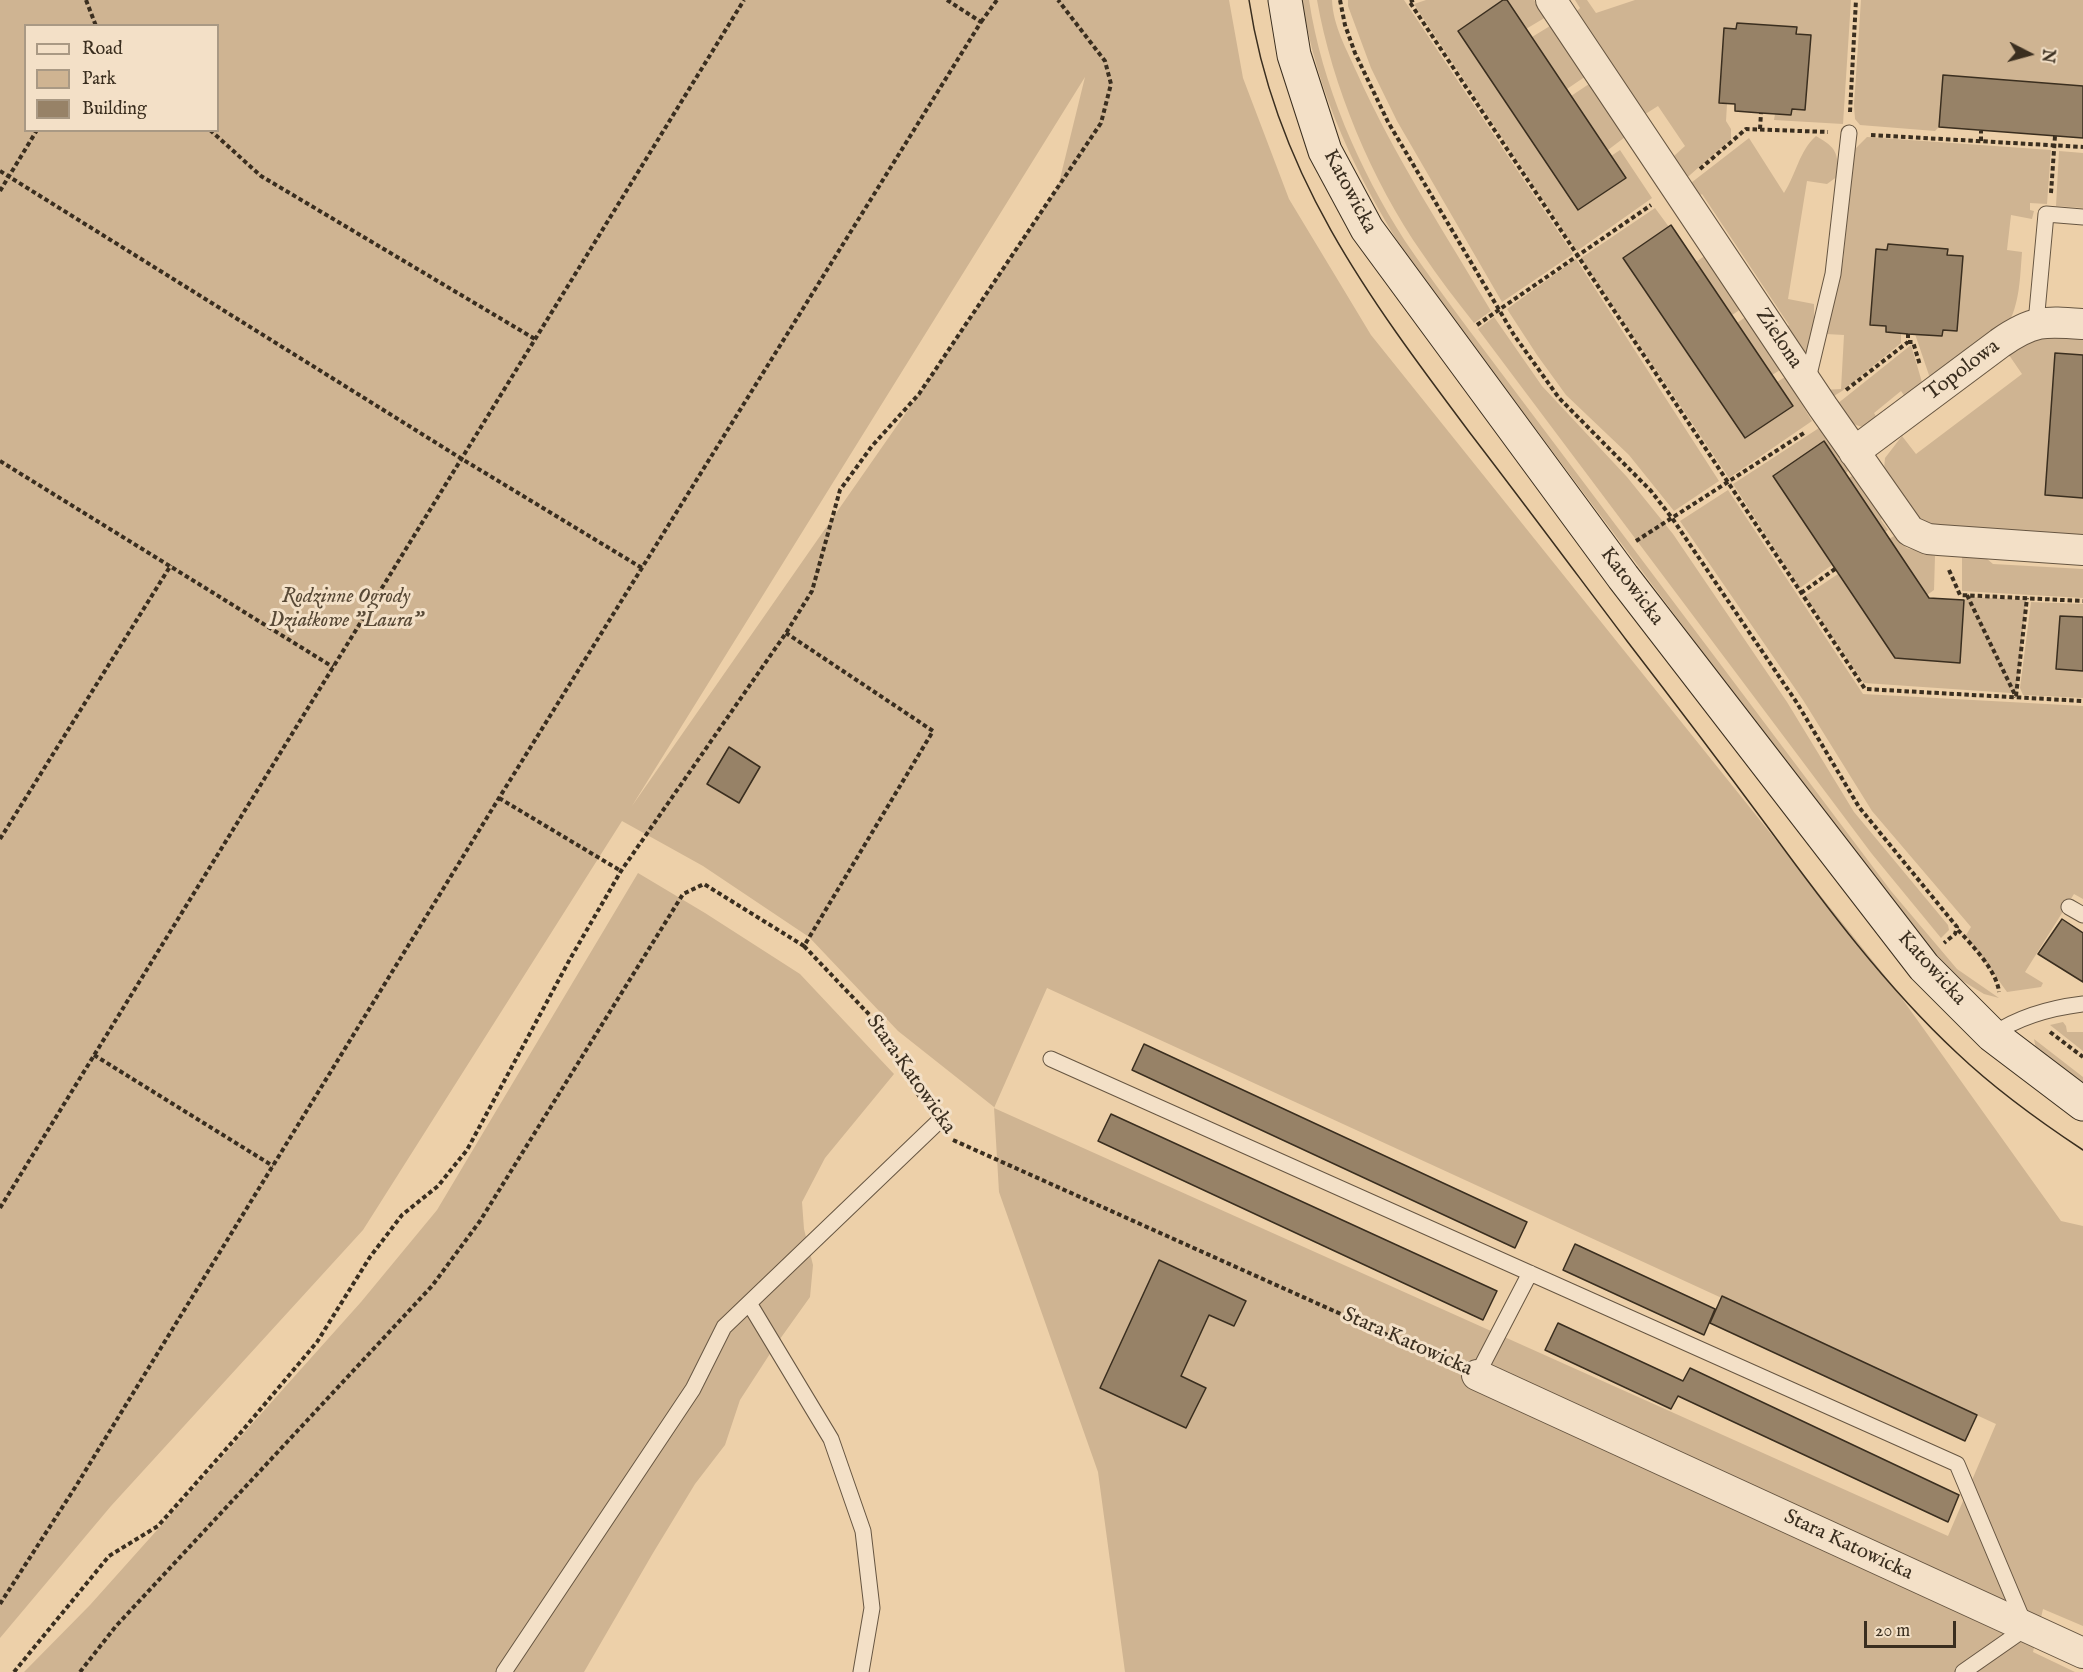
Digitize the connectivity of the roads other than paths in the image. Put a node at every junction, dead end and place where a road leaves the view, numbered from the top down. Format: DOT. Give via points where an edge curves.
graph roads {
  1 [pos="1285,0"];
  2 [pos="1551,0"];
  3 [pos="1849,134"];
  4 [pos="2083,217"];
  5 [pos="2036,323"];
  6 [pos="2083,324"];
  7 [pos="1814,406"];
  8 [pos="1854,452"];
  9 [pos="2083,550"];
  10 [pos="2069,906"];
  11 [pos="2083,915"];
  12 [pos="2083,1004"];
  13 [pos="1992,1035"];
  14 [pos="1051,1059"];
  15 [pos="2083,1104"];
  16 [pos="938,1122"];
  17 [pos="1530,1273"];
  18 [pos="749,1303"];
  19 [pos="1477,1375"];
  20 [pos="2026,1628"];
  21 [pos="2083,1653"];
  22 [pos="504,1672"];
  23 [pos="861,1672"];
  24 [pos="1963,1672"];
  1 -- 13 [label="main road, Katowicka" via="1294,55 1325,151 1367,229 1623,577 1924,967"];
  2 -- 7 [label="street, Zielona" via="1667,195"];
  3 -- 7 [label="lane"];
  4 -- 5 [label="lane" via="2046,214"];
  5 -- 6 [label="street, Topolowa"];
  5 -- 8 [label="street, Topolowa" via="2000,343"];
  7 -- 8 [label="street, Zielona"];
  8 -- 9 [label="street, Zielona" via="1898,516 1910,531 1920,536"];
  10 -- 11 [label="lane"];
  12 -- 13 [label="lane" via="2032,1014"];
  13 -- 15 [label="main road, Katowicka"];
  14 -- 17 [label="lane"];
  16 -- 18 [label="lane"];
  17 -- 19 [label="lane"];
  17 -- 20 [label="lane" via="1956,1464"];
  18 -- 22 [label="lane" via="724,1327 693,1389"];
  18 -- 23 [label="lane" via="831,1439 863,1531 872,1608"];
  19 -- 20 [label="street, Stara Katowicka"];
  20 -- 21 [label="street, Stara Katowicka"];
  20 -- 24 [label="lane"];
}
